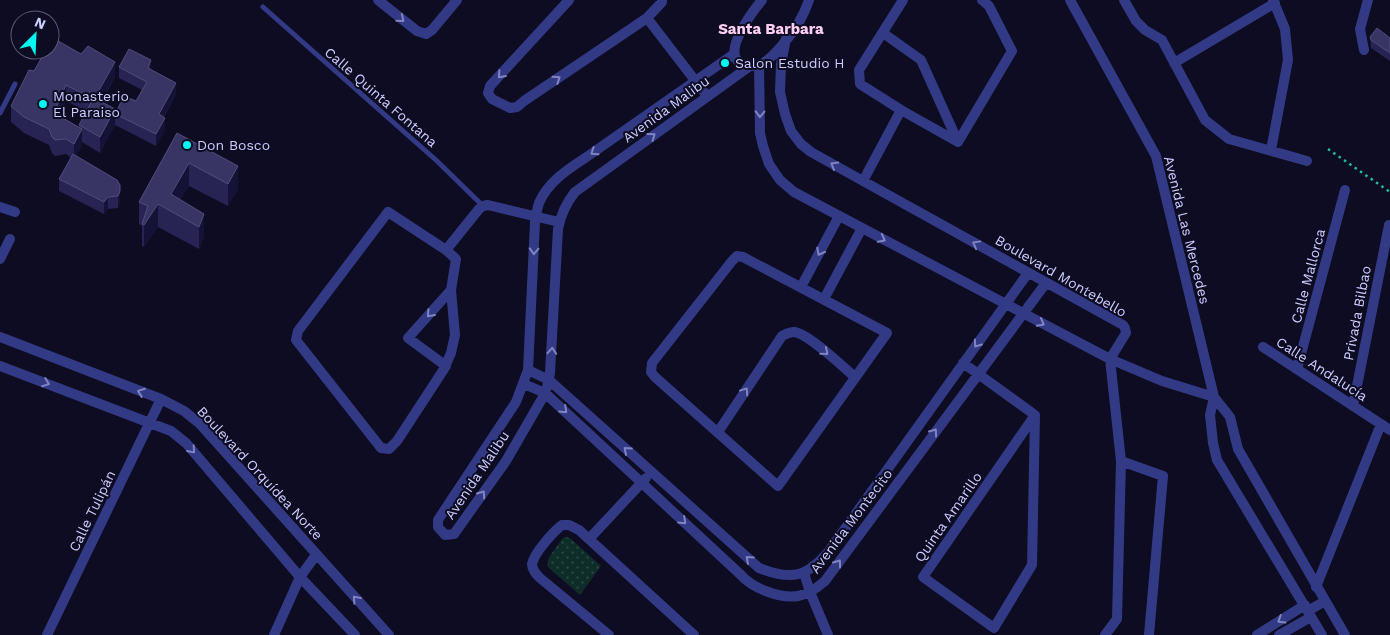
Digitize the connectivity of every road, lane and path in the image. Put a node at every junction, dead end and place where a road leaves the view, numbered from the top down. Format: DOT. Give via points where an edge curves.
graph roads {
  1 [pos="378,0"];
  2 [pos="457,0"];
  3 [pos="569,0"];
  4 [pos="662,0"];
  5 [pos="762,0"];
  6 [pos="809,0"];
  7 [pos="903,0"];
  8 [pos="982,0"];
  9 [pos="1070,0"];
  10 [pos="1124,0"];
  11 [pos="1368,0"];
  12 [pos="1274,2"];
  13 [pos="263,7"];
  14 [pos="647,18"];
  15 [pos="883,33"];
  16 [pos="786,39"];
  17 [pos="1364,50"];
  18 [pos="734,54"];
  19 [pos="1174,63"];
  20 [pos="754,65"];
  21 [pos="696,81"];
  22 [pos="15,84"];
  23 [pos="707,96"];
  24 [pos="901,110"];
  25 [pos="0,113"];
  26 [pos="958,142"];
  27 [pos="1328,149"];
  28 [pos="1271,150"];
  29 [pos="1307,161"];
  30 [pos="863,181"];
  31 [pos="1345,190"];
  32 [pos="1390,192"];
  33 [pos="483,206"];
  34 [pos="0,207"];
  35 [pos="14,212"];
  36 [pos="839,216"];
  37 [pos="536,217"];
  38 [pos="559,222"];
  39 [pos="1389,225"];
  40 [pos="862,228"];
  41 [pos="10,238"];
  42 [pos="446,250"];
  43 [pos="0,259"];
  44 [pos="1028,273"];
  45 [pos="1046,283"];
  46 [pos="801,287"];
  47 [pos="452,290"];
  48 [pos="824,299"];
  49 [pos="1005,304"];
  50 [pos="1023,314"];
  51 [pos="0,337"];
  52 [pos="1263,347"];
  53 [pos="1110,359"];
  54 [pos="963,362"];
  55 [pos="0,366"];
  56 [pos="446,366"];
  57 [pos="1297,369"];
  58 [pos="528,370"];
  59 [pos="978,374"];
  60 [pos="855,377"];
  61 [pos="549,380"];
  62 [pos="524,384"];
  63 [pos="545,393"];
  64 [pos="1214,396"];
  65 [pos="161,399"];
  66 [pos="1353,406"];
  67 [pos="1035,415"];
  68 [pos="150,422"];
  69 [pos="1386,427"];
  70 [pos="718,432"];
  71 [pos="1121,461"];
  72 [pos="652,472"];
  73 [pos="642,483"];
  74 [pos="588,539"];
  75 [pos="316,555"];
  76 [pos="804,573"];
  77 [pos="300,576"];
  78 [pos="1316,586"];
  79 [pos="810,592"];
  80 [pos="1325,601"];
  81 [pos="1308,611"];
  82 [pos="47,635"];
  83 [pos="274,635"];
  84 [pos="355,635"];
  85 [pos="389,635"];
  86 [pos="609,635"];
  87 [pos="694,635"];
  88 [pos="828,635"];
  89 [pos="1104,635"];
  90 [pos="1149,635"];
  91 [pos="1257,635"];
  92 [pos="1279,635"];
  93 [pos="1322,635"];
  94 [pos="1345,635"];
  1 -- 2 [label="street, one-way" via="417,31 426,34"];
  3 -- 14 [label="street, one-way" via="490,86 488,93 492,99 510,108 517,107"];
  4 -- 14 [label="street"];
  5 -- 18 [label="street" via="745,23"];
  6 -- 16 [label="street, Avenida Malibu" via="797,26"];
  7 -- 15 [label="street"];
  8 -- 26 [label="street" via="989,6 1012,51"];
  9 -- 64 [label="street, Avenida Las Mercedes" via="1156,156"];
  10 -- 19 [label="street" via="1136,21 1162,40"];
  11 -- 17 [label="street" via="1360,29"];
  12 -- 19 [label="street"];
  12 -- 28 [label="street" via="1285,29 1288,60"];
  13 -- 33 [label="lane, Calle Quinta Fontana" via="437,161"];
  14 -- 21 [label="street"];
  15 -- 24 [label="street" via="859,70 860,84"];
  15 -- 26 [label="street" via="921,60"];
  16 -- 20 [label="street, Avenida Malibu" via="765,62"];
  30 -- 16 [label="street, Boulevard Montebello, one-way" via="811,152 791,131 780,92"];
  18 -- 20 [label="street" via="744,66"];
  18 -- 21 [label="street, Avenida Malibu"];
  19 -- 28 [label="street" via="1206,120 1229,139"];
  20 -- 23 [label="street, Avenida Malibu"];
  20 -- 36 [label="street, one-way" via="760,134 769,164 794,192"];
  21 -- 23 [label="street"];
  21 -- 37 [label="street, Avenida Malibu, one-way" via="565,171 548,188 539,203"];
  22 -- 25 [label="lane"];
  38 -- 23 [label="street, Avenida Malibu, one-way" via="575,192"];
  24 -- 26 [label="street"];
  24 -- 30 [label="street"];
  27 -- 32 [label="path"];
  28 -- 29 [label="street"];
  44 -- 30 [label="street, Boulevard Montebello, one-way"];
  31 -- 57 [label="street, Calle Mallorca"];
  33 -- 37 [label="street"];
  33 -- 42 [label="street"];
  34 -- 35 [label="street"];
  36 -- 40 [label="street"];
  36 -- 46 [label="street, one-way"];
  37 -- 38 [label="street"];
  37 -- 58 [label="street, Avenida Malibu, one-way"];
  61 -- 38 [label="street, Avenida Malibu, one-way"];
  39 -- 66 [label="street, Privada Bilbao"];
  40 -- 48 [label="street"];
  40 -- 49 [label="street, one-way"];
  41 -- 43 [label="street"];
  42 -- 47 [label="street" via="456,259"];
  42 -- 56 [label="street" via="388,212 298,331 296,340 381,448 389,449 397,441"];
  44 -- 45 [label="street, Boulevard Montebello"];
  44 -- 49 [label="street, Avenida Montecito"];
  45 -- 50 [label="street, Avenida Montecito"];
  45 -- 53 [label="street, Boulevard Montebello" via="1123,325 1126,333"];
  46 -- 48 [label="street"];
  46 -- 70 [label="street" via="737,256 652,363 651,372 655,377"];
  47 -- 56 [label="street" via="455,335"];
  47 -- 56 [label="street, one-way" via="408,338"];
  48 -- 60 [label="street" via="886,333"];
  49 -- 50 [label="street"];
  49 -- 54 [label="street, Avenida Montecito, one-way"];
  50 -- 53 [label="street, one-way"];
  50 -- 59 [label="street, Avenida Montecito"];
  65 -- 51 [label="street, Boulevard Orquídea Norte, one-way"];
  52 -- 57 [label="street, Calle Andalucía"];
  53 -- 64 [label="street" via="1162,381"];
  53 -- 71 [label="street"];
  54 -- 59 [label="street"];
  54 -- 76 [label="street, Avenida Montecito" via="829,551"];
  55 -- 68 [label="street, one-way"];
  57 -- 66 [label="street, Calle Andalucía"];
  58 -- 61 [label="street, Avenida Montecito"];
  58 -- 62 [label="street, Avenida Malibu"];
  59 -- 67 [label="street"];
  79 -- 59 [label="street, Avenida Montecito, one-way" via="825,581"];
  70 -- 60 [label="street, one-way" via="782,336 791,332 808,338"];
  60 -- 70 [label="street" via="778,486"];
  61 -- 63 [label="street, Avenida Malibu"];
  72 -- 61 [label="street, Avenida Montecito, one-way"];
  62 -- 63 [label="street, Avenida Montecito"];
  62 -- 63 [label="street, Avenida Malibu, one-way" via="516,402 438,520 438,527 446,535 454,534 506,461"];
  63 -- 73 [label="street, Avenida Montecito, one-way"];
  64 -- 78 [label="street, Avenida Las Mercedes" via="1230,417 1238,449"];
  64 -- 81 [label="street, Avenida Las Mercedes" via="1210,415 1217,460"];
  65 -- 68 [label="street, Calle Tulipán"];
  65 -- 75 [label="street, Boulevard Orquídea Norte" via="199,423"];
  66 -- 69 [label="street, Calle Andalucía"];
  67 -- 67 [label="street, Quinta Amarillo" via="923,577 994,628 1032,565"];
  68 -- 77 [label="street, one-way" via="171,431 186,443"];
  68 -- 82 [label="street, Calle Tulipán"];
  69 -- 78 [label="street"];
  71 -- 89 [label="street" via="1117,619"];
  71 -- 90 [label="street" via="1164,476"];
  72 -- 73 [label="street"];
  76 -- 72 [label="street, Avenida Montecito, one-way" via="774,574 760,568"];
  73 -- 74 [label="street"];
  73 -- 79 [label="street, Avenida Montecito, one-way" via="747,582 782,596"];
  74 -- 86 [label="street" via="569,525 562,525 532,564 540,578"];
  74 -- 87 [label="street"];
  75 -- 77 [label="street"];
  85 -- 75 [label="street, Boulevard Orquídea Norte, one-way"];
  76 -- 79 [label="street"];
  77 -- 83 [label="street"];
  77 -- 84 [label="street"];
  78 -- 80 [label="street, Avenida Las Mercedes"];
  79 -- 88 [label="street"];
  80 -- 81 [label="street"];
  80 -- 94 [label="street, Avenida Las Mercedes"];
  81 -- 91 [label="street, one-way"];
  81 -- 92 [label="street"];
  81 -- 93 [label="street, Avenida Las Mercedes"];
}
